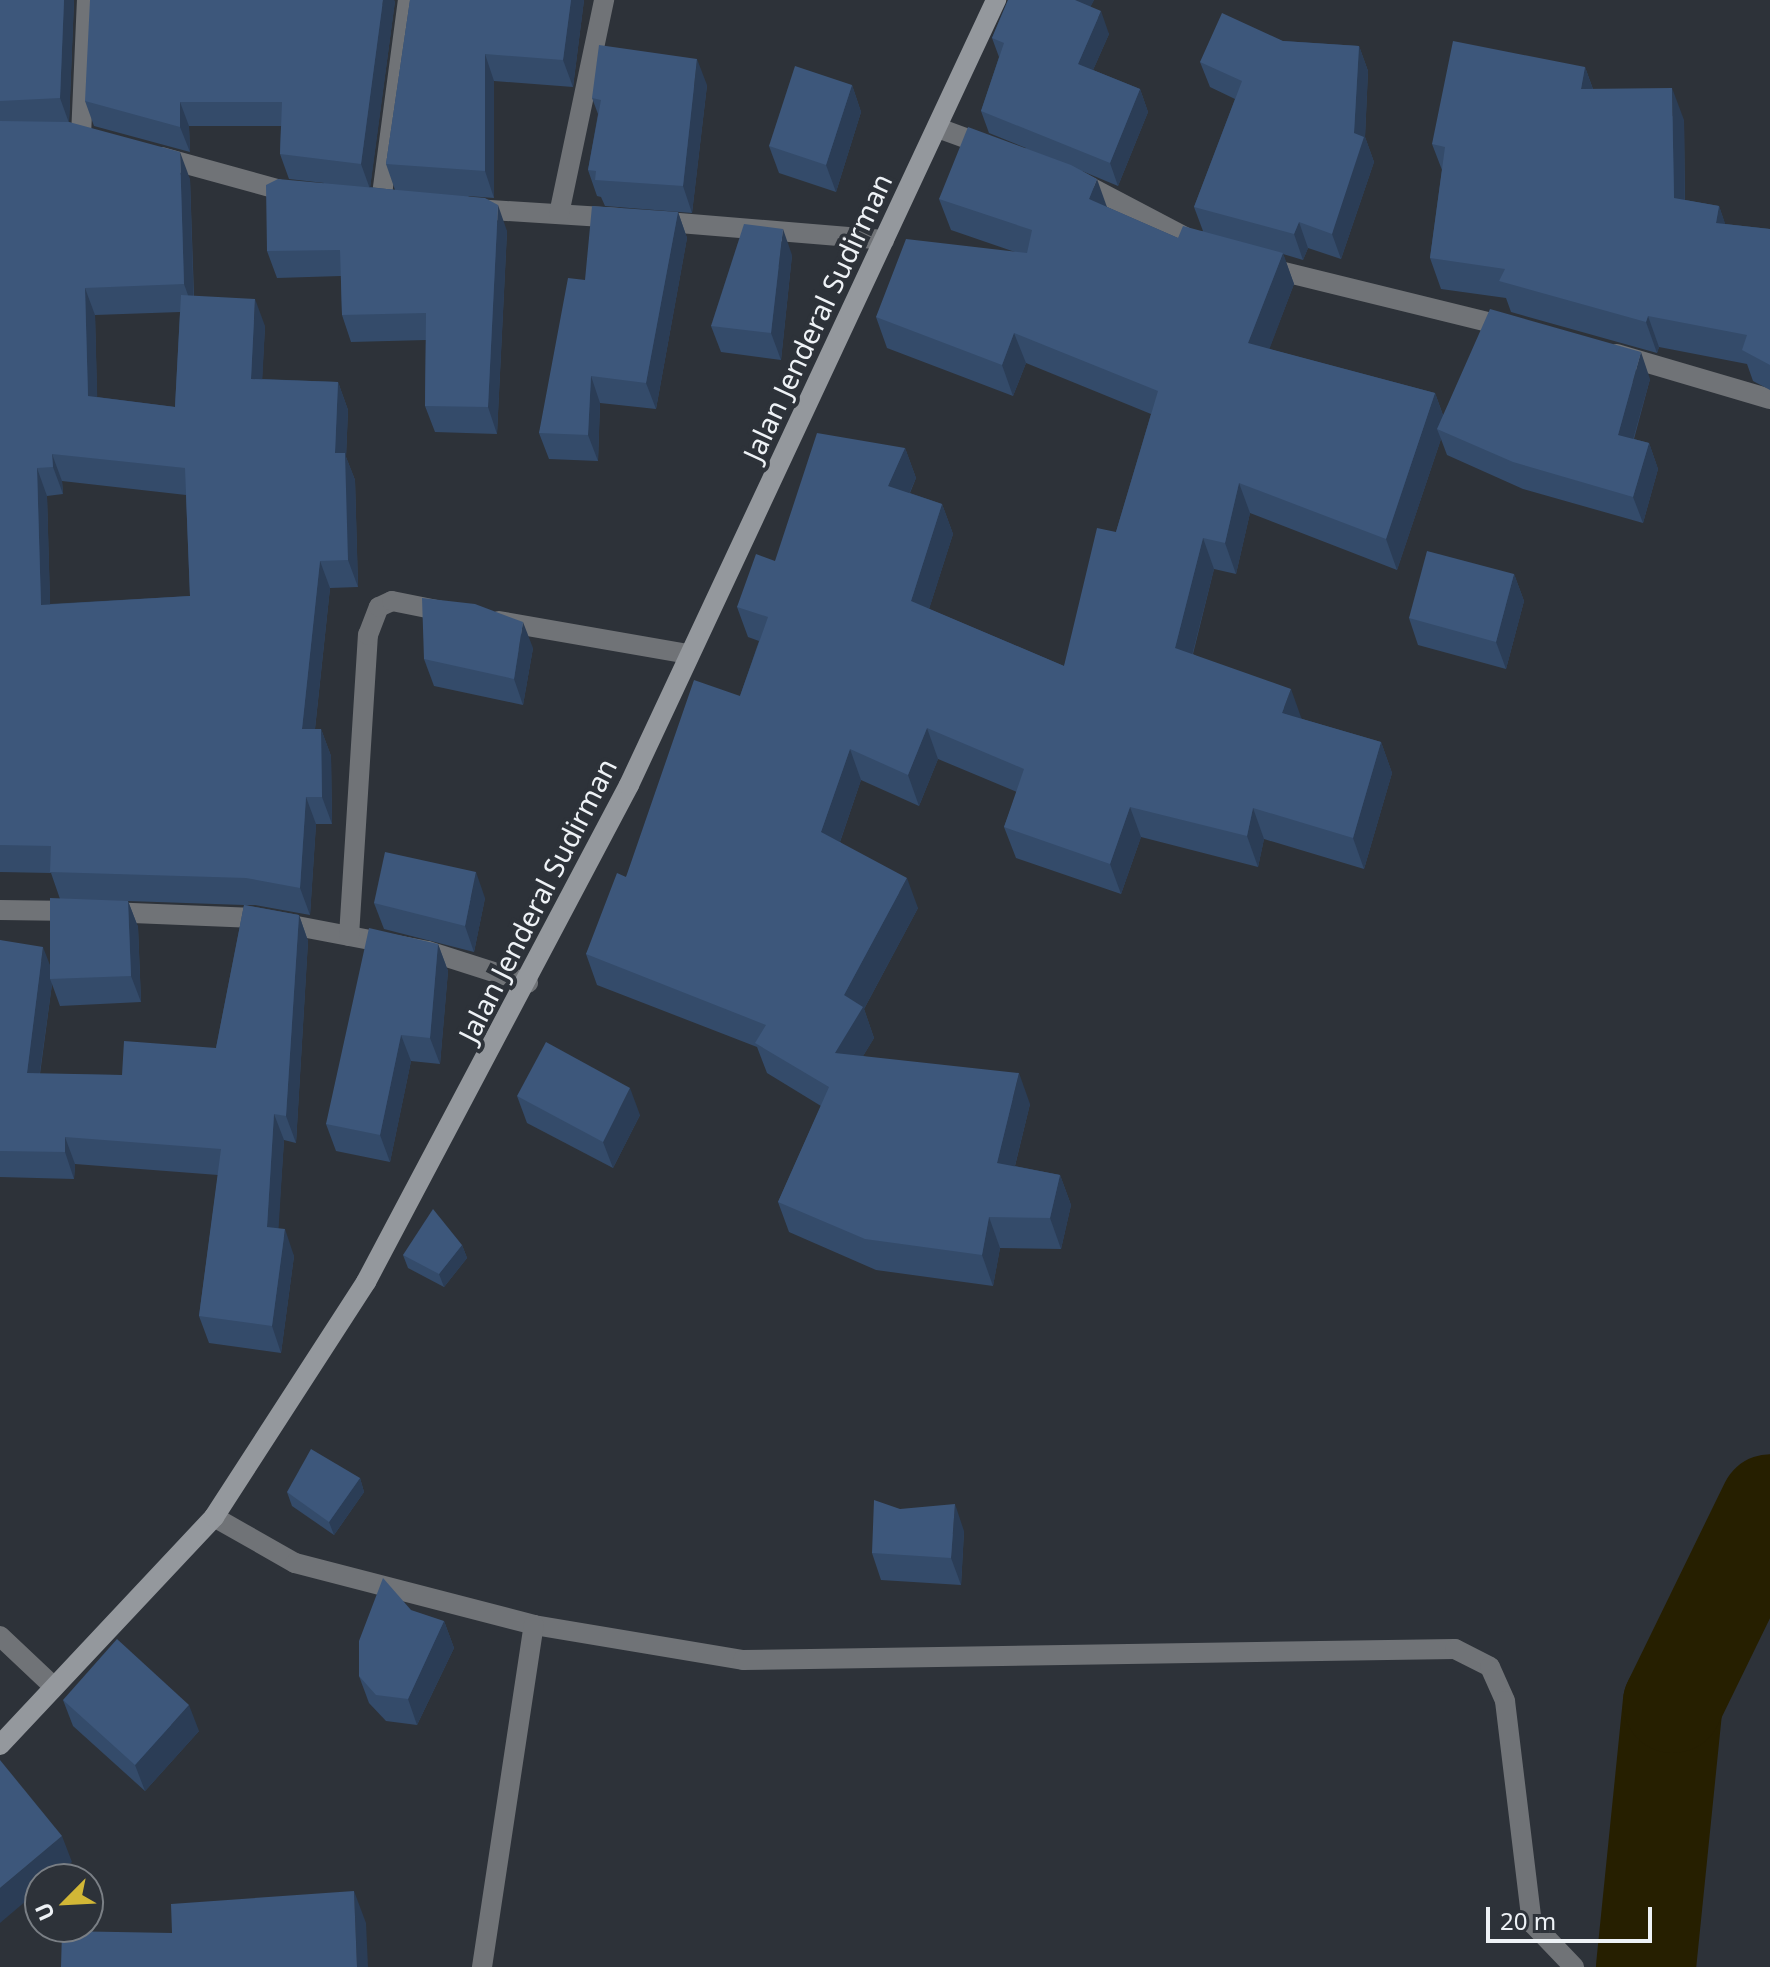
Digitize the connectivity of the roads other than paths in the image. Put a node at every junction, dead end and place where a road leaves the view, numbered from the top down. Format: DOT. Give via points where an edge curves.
graph roads {
  1 [pos="87,0"];
  2 [pos="408,0"];
  3 [pos="604,0"];
  4 [pos="996,0"];
  5 [pos="938,128"];
  6 [pos="54,136"];
  7 [pos="81,136"];
  8 [pos="111,144"];
  9 [pos="141,152"];
  10 [pos="1013,156"];
  11 [pos="1058,173"];
  12 [pos="320,198"];
  13 [pos="350,200"];
  14 [pos="381,202"];
  15 [pos="410,204"];
  16 [pos="455,207"];
  17 [pos="559,214"];
  18 [pos="884,240"];
  19 [pos="1526,331"];
  20 [pos="1598,349"];
  21 [pos="1770,399"];
  22 [pos="688,654"];
  23 [pos="0,910"];
  24 [pos="349,936"];
  25 [pos="528,983"];
  26 [pos="214,1517"];
  27 [pos="534,1625"];
  28 [pos="0,1636"];
  29 [pos="54,1687"];
  30 [pos="0,1745"];
  31 [pos="1570,1966"];
  32 [pos="482,1967"];
  1 -- 7 [label="street"];
  2 -- 14 [label="street"];
  3 -- 17 [label="street"];
  4 -- 5 [label="main road, Jalan Jenderal Sudirman"];
  5 -- 10 [label="street"];
  5 -- 18 [label="main road, Jalan Jenderal Sudirman"];
  6 -- 7 [label="street"];
  7 -- 8 [label="street"];
  9 -- 12 [label="street"];
  11 -- 19 [label="street" via="1236,259"];
  13 -- 14 [label="street"];
  14 -- 15 [label="street"];
  16 -- 17 [label="street"];
  17 -- 18 [label="street"];
  18 -- 22 [label="main road, Jalan Jenderal Sudirman"];
  20 -- 21 [label="street"];
  22 -- 24 [label="street" via="392,601 379,607 368,635"];
  22 -- 25 [label="main road, Jalan Jenderal Sudirman"];
  23 -- 24 [label="street" via="255,918"];
  24 -- 25 [label="street"];
  25 -- 26 [label="main road, Jalan Jenderal Sudirman" via="366,1282"];
  26 -- 27 [label="street" via="295,1563"];
  26 -- 29 [label="main road, Jalan Jenderal Sudirman"];
  27 -- 31 [label="street" via="743,1660 1455,1649 1490,1667 1505,1701 1532,1923"];
  27 -- 32 [label="street"];
  28 -- 29 [label="street"];
  29 -- 30 [label="main road, Jalan Jenderal Sudirman"];
}
